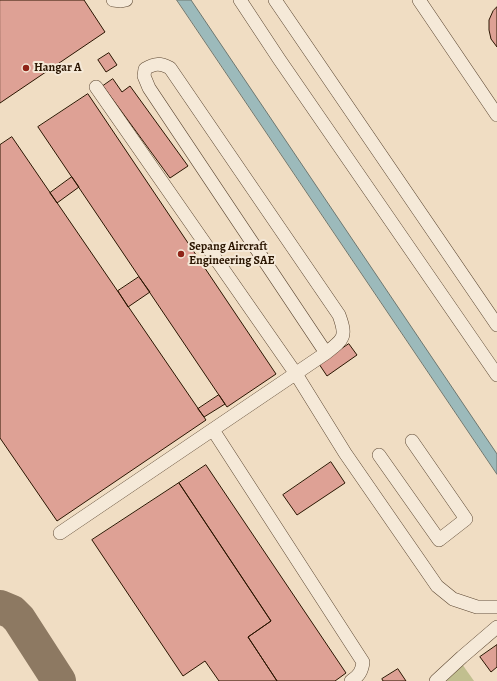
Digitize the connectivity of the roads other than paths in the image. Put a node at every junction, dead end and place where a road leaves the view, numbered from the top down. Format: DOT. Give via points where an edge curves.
graph roads {
  1 [pos="113,0"];
  2 [pos="126,0"];
  3 [pos="240,0"];
  4 [pos="275,0"];
  5 [pos="419,0"];
  6 [pos="96,87"];
  7 [pos="497,115"];
  8 [pos="497,324"];
  9 [pos="326,353"];
  10 [pos="296,374"];
  11 [pos="497,375"];
  12 [pos="213,430"];
  13 [pos="412,441"];
  14 [pos="379,455"];
  15 [pos="60,533"];
  16 [pos="497,606"];
  17 [pos="497,627"];
  18 [pos="351,681"];
  19 [pos="436,681"];
  1 -- 2 [label="lane"];
  3 -- 11 [label="lane"];
  4 -- 8 [label="lane"];
  5 -- 7 [label="lane"];
  6 -- 10 [label="lane"];
  9 -- 9 [label="lane" via="341,342 344,329 339,315 170,68 162,64 153,64 145,69 144,76 149,88"];
  9 -- 10 [label="lane"];
  10 -- 12 [label="lane"];
  10 -- 16 [label="lane" via="345,453 437,586 453,599 476,608"];
  12 -- 15 [label="lane"];
  12 -- 18 [label="lane" via="363,662 362,670"];
  13 -- 14 [label="lane" via="466,519 439,540"];
  17 -- 19 [label="lane"];
}
